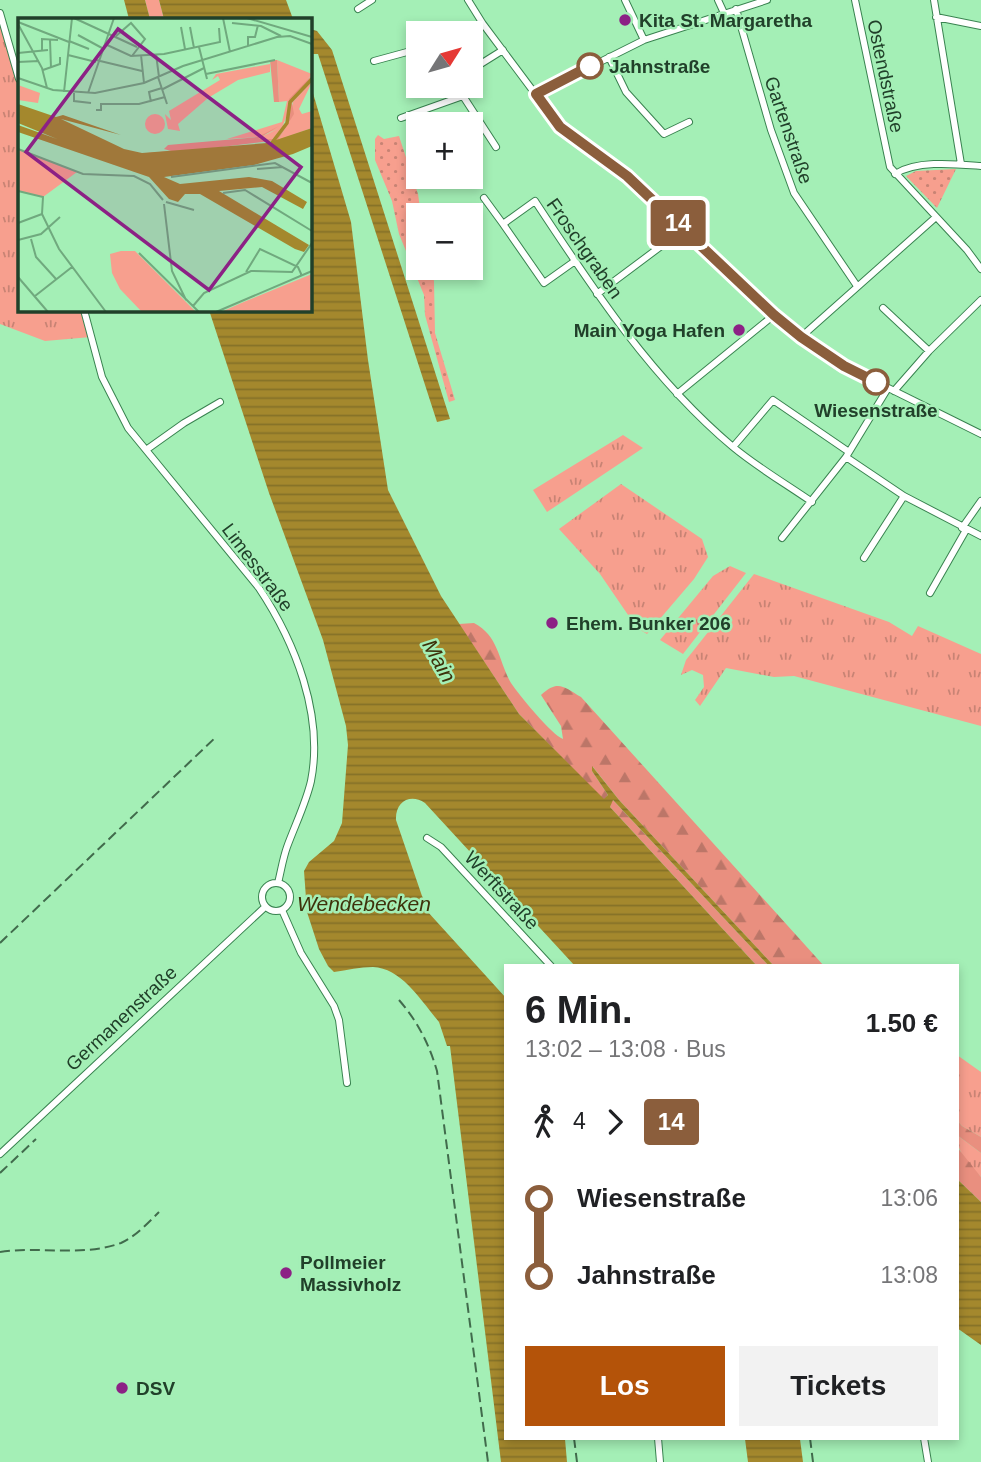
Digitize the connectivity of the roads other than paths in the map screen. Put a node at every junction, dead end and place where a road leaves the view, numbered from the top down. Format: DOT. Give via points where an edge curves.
graph roads {
  1 [pos="372,0"];
  2 [pos="468,0"];
  3 [pos="625,0"];
  4 [pos="718,0"];
  5 [pos="767,0"];
  6 [pos="855,0"];
  7 [pos="934,0"];
  8 [pos="358,9"];
  9 [pos="736,9"];
  10 [pos="0,13"];
  11 [pos="723,13"];
  12 [pos="936,17"];
  13 [pos="480,21"];
  14 [pos="483,25"];
  15 [pos="981,26"];
  16 [pos="644,40"];
  17 [pos="503,50"];
  18 [pos="406,52"];
  19 [pos="609,57"];
  20 [pos="374,61"];
  21 [pos="483,62"];
  22 [pos="18,76"];
  23 [pos="536,94"];
  24 [pos="457,98"];
  25 [pos="464,98"];
  26 [pos="401,118"];
  27 [pos="688,122"];
  28 [pos="496,147"];
  29 [pos="961,164"];
  30 [pos="981,166"];
  31 [pos="895,174"];
  32 [pos="484,198"];
  33 [pos="936,217"];
  34 [pos="503,224"];
  35 [pos="684,229"];
  36 [pos="575,261"];
  37 [pos="981,269"];
  38 [pos="857,286"];
  39 [pos="597,294"];
  40 [pos="981,300"];
  41 [pos="883,308"];
  42 [pos="84,312"];
  43 [pos="774,315"];
  44 [pos="801,337"];
  45 [pos="929,351"];
  46 [pos="891,390"];
  47 [pos="677,394"];
  48 [pos="220,402"];
  49 [pos="981,434"];
  50 [pos="733,447"];
  51 [pos="146,450"];
  52 [pos="848,454"];
  53 [pos="904,496"];
  54 [pos="981,501"];
  55 [pos="812,502"];
  56 [pos="964,529"];
  57 [pos="981,536"];
  58 [pos="782,538"];
  59 [pos="864,558"];
  60 [pos="930,593"];
  61 [pos="427,838"];
  62 [pos="278,883"];
  63 [pos="265,907"];
  64 [pos="282,910"];
  65 [pos="549,964"];
  66 [pos="347,1083"];
  67 [pos="0,1154"];
  68 [pos="658,1440"];
  69 [pos="924,1440"];
  70 [pos="660,1462"];
  71 [pos="928,1462"];
  1 -- 8 [label="street"];
  2 -- 13 [label="street"];
  3 -- 16 [label="street"];
  4 -- 11 [label="street"];
  5 -- 9 [label="street"];
  6 -- 31 [label="street, Ostendstraße" via="887,159"];
  7 -- 12 [label="street"];
  9 -- 11 [label="street"];
  9 -- 38 [label="street, Gartenstraße" via="793,193"];
  10 -- 22 [label="street"];
  11 -- 16 [label="street"];
  12 -- 15 [label="street"];
  12 -- 29 [label="street"];
  14 -- 17 [label="street"];
  16 -- 19 [label="street"];
  17 -- 21 [label="street"];
  17 -- 23 [label="street"];
  18 -- 20 [label="street"];
  19 -- 23 [label="street"];
  19 -- 27 [label="street" via="626,92 664,134"];
  23 -- 35 [label="street" via="560,127 627,176"];
  24 -- 26 [label="street"];
  25 -- 28 [label="street"];
  29 -- 30 [label="street"];
  29 -- 31 [label="street" via="912,167"];
  31 -- 33 [label="street, Ostendstraße"];
  32 -- 34 [label="street"];
  33 -- 37 [label="street, Ostendstraße"];
  33 -- 38 [label="street"];
  34 -- 36 [label="street" via="544,283"];
  34 -- 36 [label="street, Froschgraben" via="535,201"];
  35 -- 39 [label="street"];
  35 -- 43 [label="street"];
  36 -- 39 [label="street, Froschgraben"];
  38 -- 44 [label="street"];
  39 -- 47 [label="street, Froschgraben"];
  40 -- 45 [label="street"];
  41 -- 45 [label="street"];
  42 -- 51 [label="street, Limesstraße" via="107,387 128,428"];
  43 -- 44 [label="street"];
  43 -- 47 [label="street"];
  44 -- 46 [label="street"];
  45 -- 46 [label="street"];
  46 -- 49 [label="street"];
  46 -- 52 [label="street"];
  47 -- 50 [label="street, Froschgraben"];
  48 -- 51 [label="street"];
  50 -- 52 [label="street" via="774,400"];
  50 -- 55 [label="street, Froschgraben"];
  51 -- 62 [label="street, Limesstraße" via="272,607 288,637 302,681 312,720 314,757"];
  52 -- 53 [label="street"];
  52 -- 55 [label="street"];
  53 -- 56 [label="street"];
  53 -- 59 [label="street"];
  54 -- 56 [label="street"];
  55 -- 58 [label="street"];
  56 -- 57 [label="street"];
  56 -- 60 [label="street"];
  61 -- 65 [label="street, Werftstraße" via="441,847"];
  62 -- 63 [label="street" via="263,890"];
  62 -- 64 [label="street" via="290,895"];
  63 -- 64 [label="street"];
  63 -- 67 [label="street, Germanenstraße"];
  64 -- 66 [label="street" via="301,953 334,1006"];
  68 -- 70 [label="street"];
  69 -- 71 [label="street"];
}
